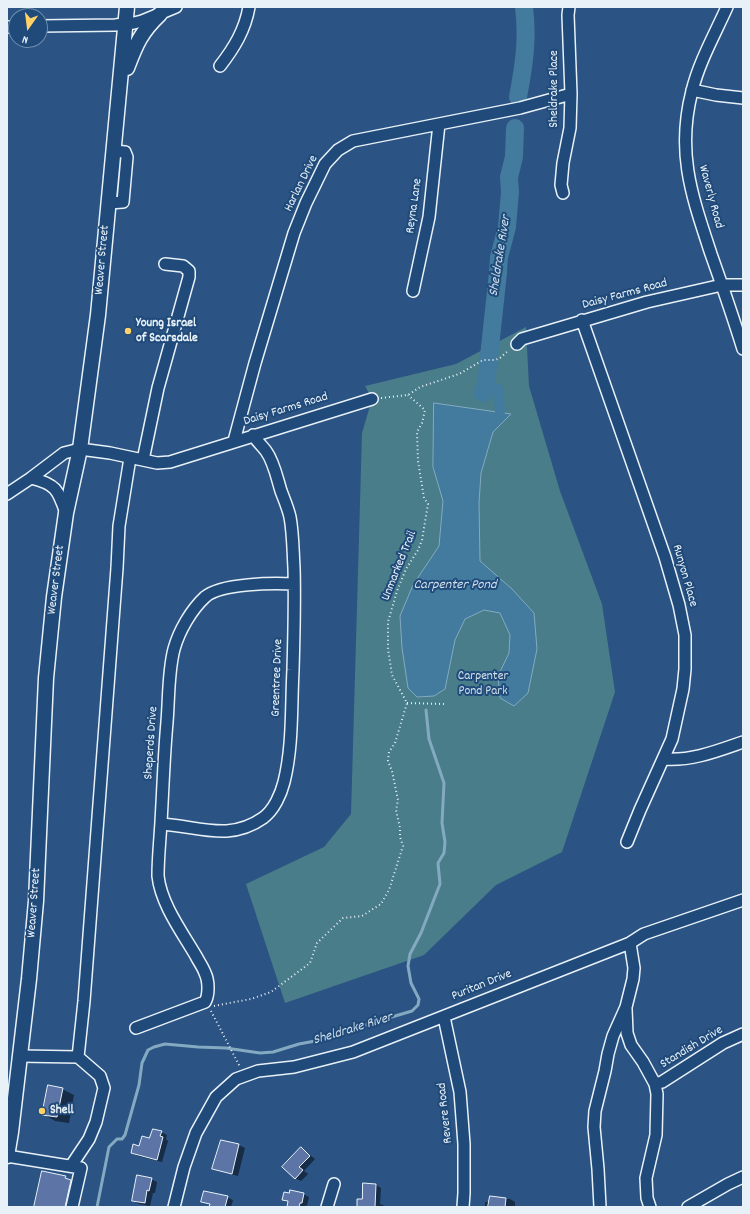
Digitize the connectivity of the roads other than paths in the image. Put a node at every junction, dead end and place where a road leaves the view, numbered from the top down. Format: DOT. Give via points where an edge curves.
graph roads {
  1 [pos="128,7"];
  2 [pos="176,7"];
  3 [pos="249,7"];
  4 [pos="569,7"];
  5 [pos="727,7"];
  6 [pos="160,14"];
  7 [pos="126,24"];
  8 [pos="48,26"];
  9 [pos="220,66"];
  10 [pos="121,81"];
  11 [pos="692,90"];
  12 [pos="571,94"];
  13 [pos="743,98"];
  14 [pos="440,124"];
  15 [pos="563,193"];
  16 [pos="165,264"];
  17 [pos="722,285"];
  18 [pos="743,286"];
  19 [pos="413,291"];
  20 [pos="582,320"];
  21 [pos="517,344"];
  22 [pos="743,349"];
  23 [pos="372,399"];
  24 [pos="253,435"];
  25 [pos="234,441"];
  26 [pos="80,450"];
  27 [pos="130,458"];
  28 [pos="143,460"];
  29 [pos="31,478"];
  30 [pos="7,494"];
  31 [pos="66,513"];
  32 [pos="294,584"];
  33 [pos="743,742"];
  34 [pos="664,759"];
  35 [pos="161,824"];
  36 [pos="626,842"];
  37 [pos="743,900"];
  38 [pos="630,943"];
  39 [pos="626,1007"];
  40 [pos="444,1017"];
  41 [pos="136,1028"];
  42 [pos="743,1034"];
  43 [pos="20,1056"];
  44 [pos="78,1058"];
  45 [pos="655,1084"];
  46 [pos="7,1156"];
  47 [pos="71,1166"];
  48 [pos="743,1177"];
  49 [pos="334,1184"];
  50 [pos="72,1207"];
  51 [pos="174,1207"];
  52 [pos="327,1207"];
  53 [pos="463,1207"];
  54 [pos="600,1207"];
  55 [pos="650,1207"];
  56 [pos="688,1207"];
  1 -- 7 [label="main road, Weaver Street"];
  2 -- 6 [label="street"];
  3 -- 9 [label="street" via="241,34"];
  4 -- 12 [label="street, Sheldrake Place"];
  5 -- 11 [label="street, Waverly Road"];
  6 -- 7 [label="street"];
  6 -- 10 [label="main road" via="147,26 137,42"];
  7 -- 8 [label="street"];
  7 -- 10 [label="main road, Weaver Street"];
  10 -- 26 [label="main road, Weaver Street" via="98,315"];
  11 -- 13 [label="street"];
  11 -- 17 [label="street, Waverly Road" via="685,136 686,163 693,198"];
  12 -- 14 [label="street, Harlan Drive" via="520,108"];
  12 -- 15 [label="street, Sheldrake Place" via="570,128 561,185"];
  14 -- 19 [label="street, Reyna Lane" via="429,217"];
  14 -- 25 [label="street, Harlan Drive" via="353,141 338,150 325,164 294,233"];
  16 -- 28 [label="street" via="183,266 189,277 158,388"];
  17 -- 18 [label="street, Daisy Farms Road"];
  17 -- 20 [label="street, Daisy Farms Road"];
  17 -- 22 [label="street, Waverly Road"];
  20 -- 21 [label="street, Daisy Farms Road" via="522,338"];
  20 -- 34 [label="street, Runyon Place" via="665,557 685,635 683,690 672,740"];
  23 -- 24 [label="street, Daisy Farms Road"];
  24 -- 25 [label="street, Daisy Farms Road"];
  24 -- 32 [label="street, Greentree Drive" via="267,452 290,517"];
  25 -- 28 [label="street, Daisy Farms Road" via="170,462"];
  26 -- 27 [label="street, Daisy Farms Road"];
  26 -- 29 [label="street" via="64,453"];
  26 -- 31 [label="main road, Weaver Street"];
  27 -- 28 [label="street, Daisy Farms Road"];
  27 -- 44 [label="street" via="119,526"];
  29 -- 30 [label="street"];
  29 -- 31 [label="street" via="46,482 54,488"];
  31 -- 43 [label="main road, Weaver Street" via="46,678 36,901"];
  32 -- 35 [label="street, Sheperds Drive" via="270,583 217,591 206,596 189,617 179,635 172,666"];
  32 -- 35 [label="street, Greentree Drive" via="290,752 279,796 264,817 241,829 225,832 206,831"];
  33 -- 34 [label="street" via="702,756"];
  34 -- 36 [label="street, Runyon Place"];
  35 -- 41 [label="street, Sheperds Drive" via="159,888 206,973 208,991 204,1002"];
  37 -- 38 [label="street, Puritan Drive" via="644,934"];
  38 -- 39 [label="street" via="634,968"];
  38 -- 40 [label="street, Puritan Drive"];
  39 -- 45 [label="street" via="627,1033 631,1045"];
  39 -- 54 [label="street" via="612,1042 595,1111"];
  40 -- 51 [label="street, Puritan Drive" via="353,1052 236,1079 216,1097 196,1133"];
  40 -- 53 [label="street, Revere Road" via="460,1092 464,1144"];
  42 -- 45 [label="street, Standish Drive" via="723,1043"];
  43 -- 44 [label="street"];
  43 -- 46 [label="main road, Weaver Street"];
  44 -- 47 [label="street" via="100,1076 104,1088 89,1139"];
  45 -- 55 [label="street" via="656,1135 646,1178"];
  46 -- 47 [label="street"];
  47 -- 50 [label="street" via="81,1168"];
  48 -- 56 [label="street"];
  49 -- 52 [label="street"];
}
